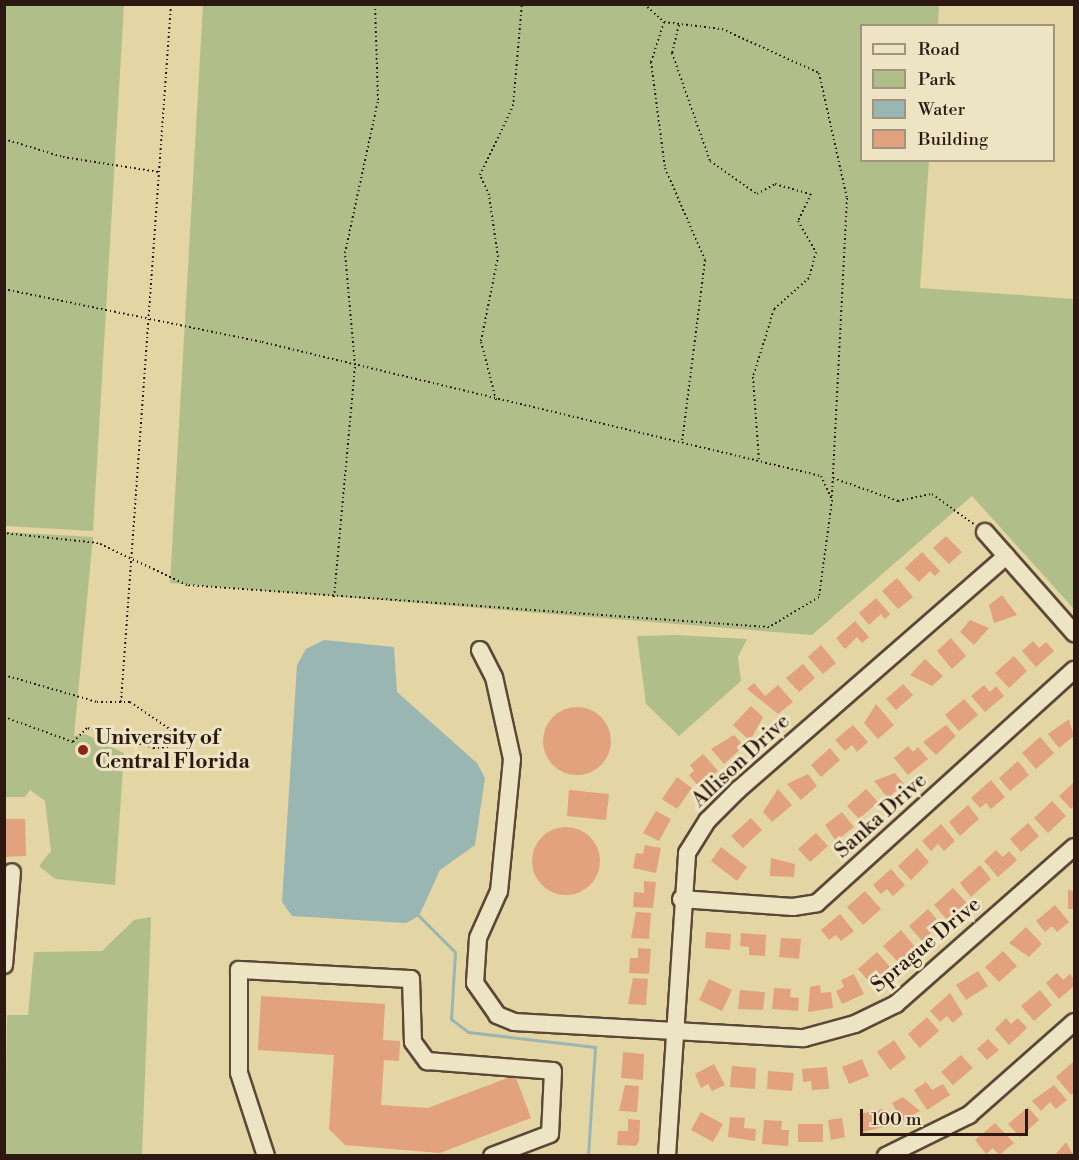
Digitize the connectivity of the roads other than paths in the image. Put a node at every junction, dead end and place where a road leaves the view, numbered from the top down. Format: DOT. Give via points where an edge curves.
graph roads {
  1 [pos="985,532"];
  2 [pos="1006,556"];
  3 [pos="1074,633"];
  4 [pos="480,650"];
  5 [pos="1074,670"];
  6 [pos="1074,847"];
  7 [pos="12,872"];
  8 [pos="681,899"];
  9 [pos="4,964"];
  10 [pos="1074,1022"];
  11 [pos="675,1033"];
  12 [pos="267,1155"];
  13 [pos="492,1155"];
  14 [pos="667,1155"];
  15 [pos="886,1155"];
  1 -- 2 [label="street"];
  2 -- 3 [label="street"];
  2 -- 8 [label="street, Allison Drive" via="708,820 687,853"];
  4 -- 11 [label="street, Sprague Drive" via="494,677 512,759 503,869 478,938 475,983 497,1015 514,1022"];
  5 -- 8 [label="street, Sanka Drive" via="818,903 793,907"];
  6 -- 11 [label="street, Sprague Drive" via="896,1004 855,1024 804,1038"];
  7 -- 9 [label="street"];
  8 -- 11 [label="street, Allison Drive"];
  10 -- 15 [label="street" via="969,1115"];
  11 -- 14 [label="street, Allison Drive"];
  12 -- 13 [label="street" via="239,1073 239,970 411,979 413,1042 427,1061 553,1071 550,1134"];
}
